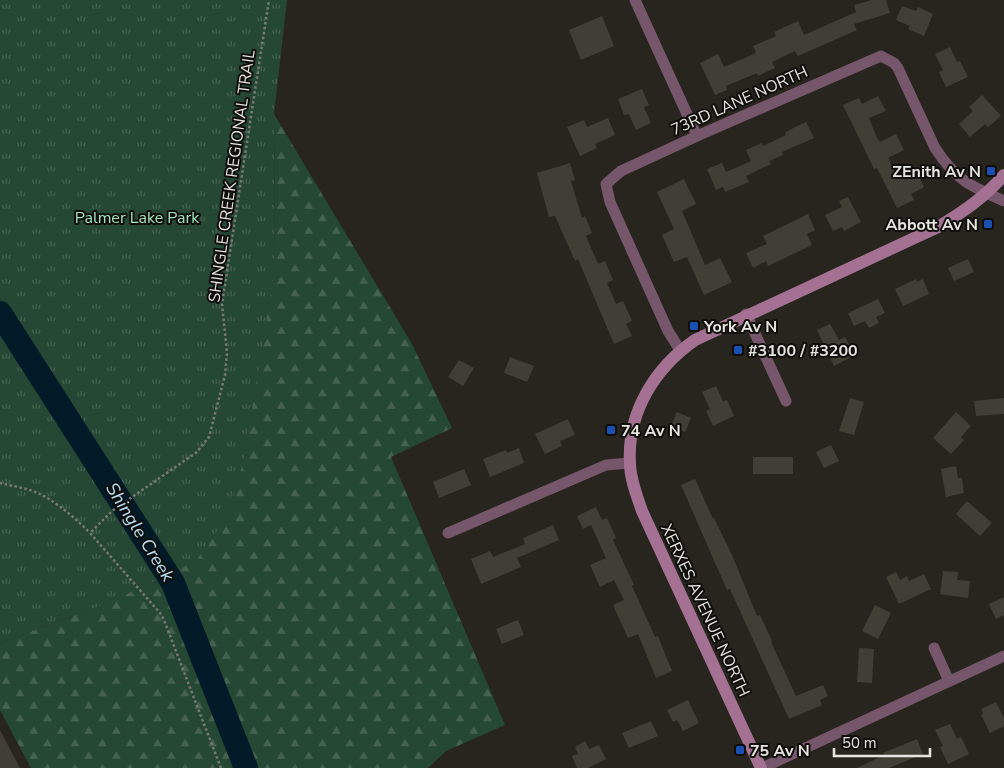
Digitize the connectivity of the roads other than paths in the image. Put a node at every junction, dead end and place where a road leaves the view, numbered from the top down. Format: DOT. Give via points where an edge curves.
graph roads {
  1 [pos="635,0"];
  2 [pos="698,136"];
  3 [pos="1004,175"];
  4 [pos="986,193"];
  5 [pos="1004,201"];
  6 [pos="746,314"];
  7 [pos="680,350"];
  8 [pos="786,400"];
  9 [pos="630,463"];
  10 [pos="448,532"];
  11 [pos="934,648"];
  12 [pos="1004,656"];
  13 [pos="949,681"];
  14 [pos="762,768"];
  1 -- 2 [label="street"];
  2 -- 4 [label="street, 73RD LANE NORTH" via="881,56 898,68 943,160 965,183"];
  2 -- 7 [label="street, 73RD LANE NORTH" via="620,171 606,184 610,202 668,331"];
  3 -- 4 [label="street, XERXES AVENUE NORTH"];
  4 -- 5 [label="street"];
  4 -- 6 [label="street, XERXES AVENUE NORTH" via="968,209 938,226"];
  6 -- 7 [label="street, XERXES AVENUE NORTH"];
  6 -- 8 [label="street"];
  7 -- 9 [label="street, XERXES AVENUE NORTH" via="660,370 644,397 632,433"];
  9 -- 10 [label="street" via="606,465"];
  9 -- 14 [label="street, XERXES AVENUE NORTH" via="642,511"];
  11 -- 13 [label="street"];
  12 -- 13 [label="street"];
  13 -- 14 [label="street"];
}
